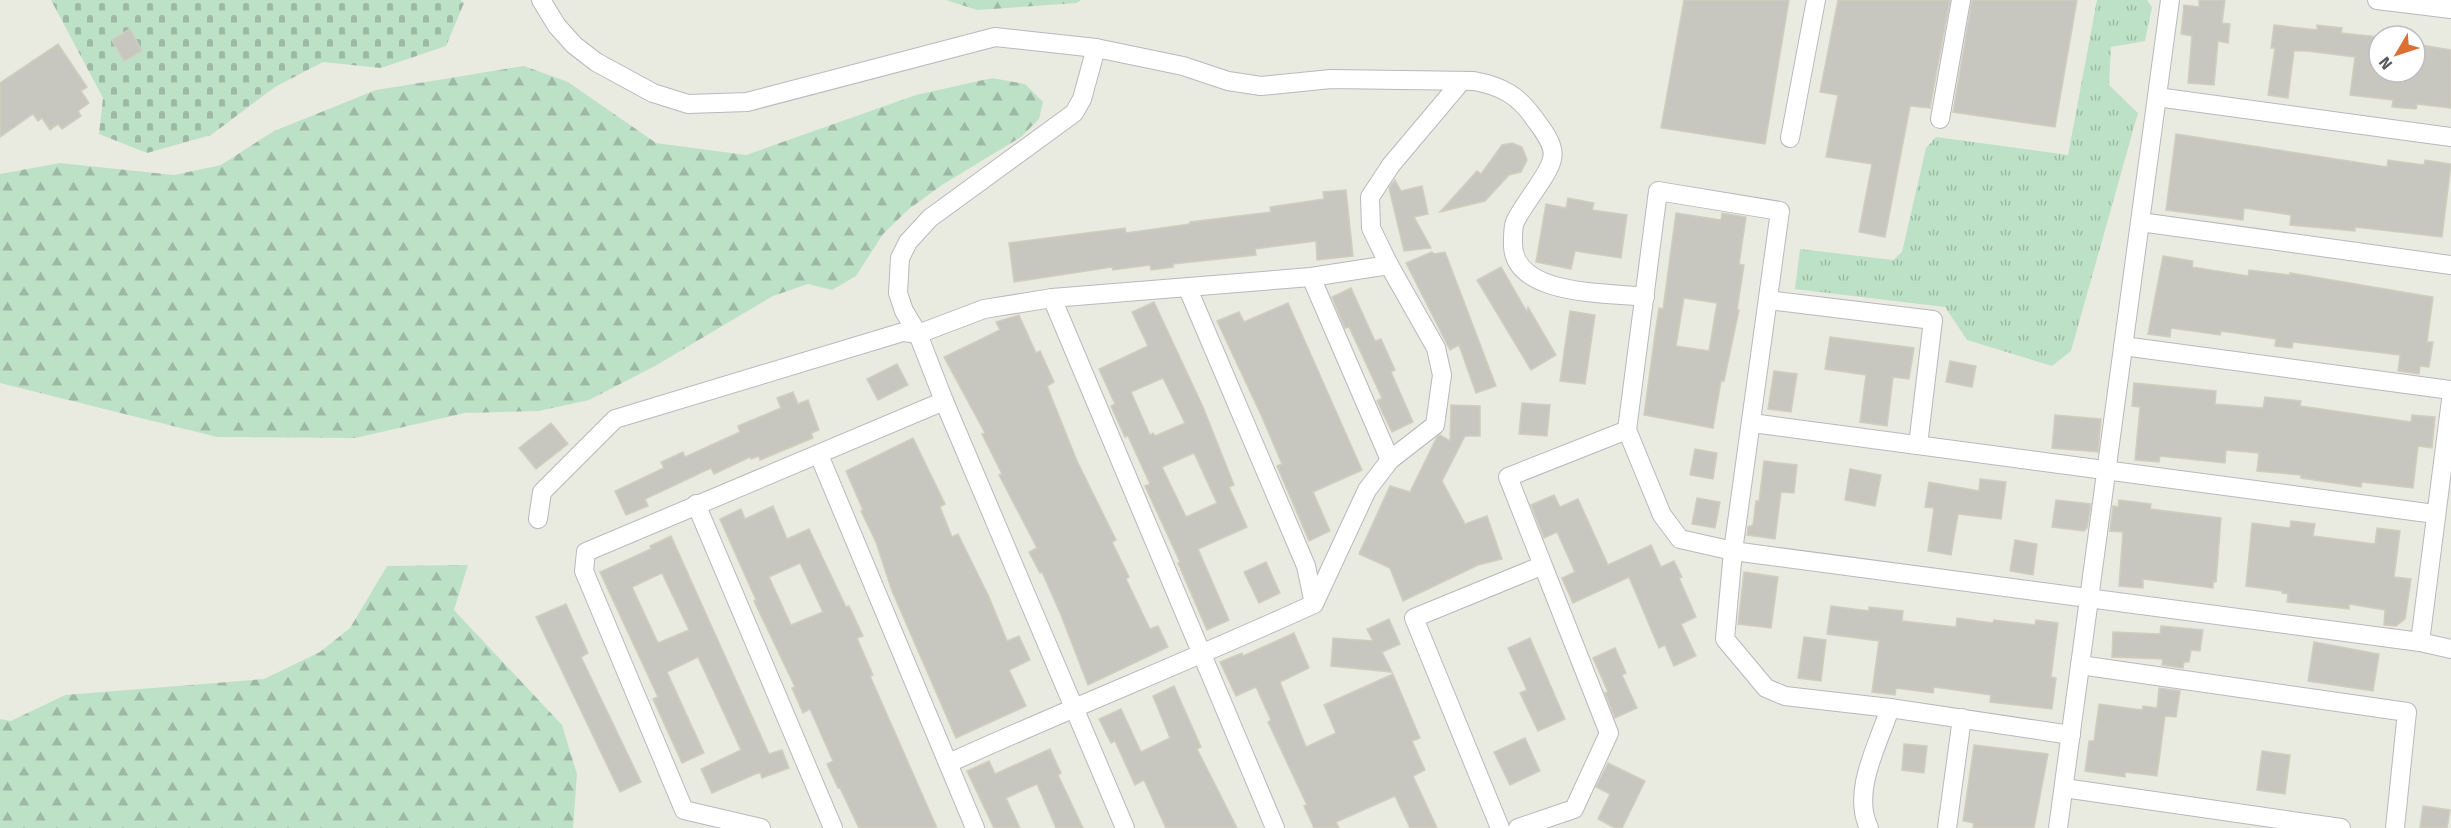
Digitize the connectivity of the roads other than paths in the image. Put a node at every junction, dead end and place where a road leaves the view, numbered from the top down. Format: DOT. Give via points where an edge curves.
graph roads {
  1 [pos="542,0"];
  2 [pos="1816,0"];
  3 [pos="1961,0"];
  4 [pos="2169,0"];
  5 [pos="2377,0"];
  6 [pos="2451,9"];
  7 [pos="1096,48"];
  8 [pos="1460,83"];
  9 [pos="2157,97"];
  10 [pos="1940,119"];
  11 [pos="2451,137"];
  12 [pos="1790,138"];
  13 [pos="2140,222"];
  14 [pos="1389,265"];
  15 [pos="2451,265"];
  16 [pos="1311,277"];
  17 [pos="1188,289"];
  18 [pos="1645,297"];
  19 [pos="1052,298"];
  20 [pos="1768,300"];
  21 [pos="918,334"];
  22 [pos="2123,346"];
  23 [pos="2451,390"];
  24 [pos="2451,400"];
  25 [pos="944,401"];
  26 [pos="1752,423"];
  27 [pos="1627,430"];
  28 [pos="1918,445"];
  29 [pos="819,454"];
  30 [pos="1390,460"];
  31 [pos="2106,470"];
  32 [pos="696,504"];
  33 [pos="2435,514"];
  34 [pos="538,519"];
  35 [pos="1733,551"];
  36 [pos="1541,566"];
  37 [pos="2089,597"];
  38 [pos="1314,604"];
  39 [pos="2420,642"];
  40 [pos="2451,649"];
  41 [pos="1203,655"];
  42 [pos="2080,665"];
  43 [pos="1076,706"];
  44 [pos="1890,708"];
  45 [pos="1962,718"];
  46 [pos="2071,735"];
  47 [pos="949,763"];
  48 [pos="2064,788"];
  49 [pos="761,828"];
  50 [pos="833,828"];
  51 [pos="975,828"];
  52 [pos="1125,828"];
  53 [pos="1275,828"];
  54 [pos="1500,828"];
  55 [pos="1518,828"];
  56 [pos="1869,828"];
  57 [pos="1947,828"];
  58 [pos="2058,828"];
  59 [pos="2341,828"];
  60 [pos="2395,828"];
  1 -- 7 [label="street" via="557,26 596,62 653,93 688,104 747,102 994,37"];
  2 -- 12 [label="street"];
  3 -- 10 [label="street"];
  4 -- 9 [label="street"];
  5 -- 6 [label="street"];
  7 -- 8 [label="street" via="1261,86 1331,79"];
  7 -- 21 [label="street" via="1082,99 1074,113 930,218 908,242 900,258 898,293"];
  8 -- 14 [label="street" via="1391,165 1370,197 1371,228"];
  8 -- 18 [label="street" via="1473,81 1508,90 1528,110 1551,144 1553,158 1514,225 1512,249 1525,274 1564,288"];
  9 -- 11 [label="street"];
  9 -- 13 [label="street"];
  13 -- 15 [label="street"];
  13 -- 22 [label="street"];
  14 -- 16 [label="street"];
  14 -- 30 [label="street" via="1436,348 1442,375 1435,425"];
  16 -- 17 [label="street"];
  16 -- 30 [label="street"];
  17 -- 19 [label="street"];
  17 -- 38 [label="street" via="1306,566"];
  18 -- 20 [label="street" via="1658,191 1780,211"];
  18 -- 27 [label="street"];
  19 -- 21 [label="street" via="984,309"];
  19 -- 41 [label="street"];
  20 -- 26 [label="street"];
  20 -- 28 [label="street" via="1933,320"];
  21 -- 25 [label="street"];
  21 -- 34 [label="street" via="903,332 615,419 542,492"];
  22 -- 23 [label="street"];
  22 -- 31 [label="street"];
  24 -- 33 [label="street"];
  25 -- 29 [label="street"];
  25 -- 43 [label="street"];
  26 -- 28 [label="street"];
  26 -- 35 [label="street"];
  27 -- 35 [label="street" via="1662,515 1680,539"];
  27 -- 36 [label="street" via="1508,477"];
  28 -- 31 [label="street"];
  29 -- 32 [label="street"];
  29 -- 47 [label="street"];
  30 -- 38 [label="street" via="1367,490"];
  31 -- 33 [label="street"];
  31 -- 37 [label="street"];
  32 -- 49 [label="street" via="586,552 584,571 684,810"];
  32 -- 50 [label="street"];
  33 -- 39 [label="street"];
  35 -- 37 [label="street"];
  35 -- 44 [label="street" via="1725,639 1766,688 1785,696"];
  36 -- 54 [label="street" via="1414,618"];
  36 -- 55 [label="street" via="1609,733 1574,809"];
  37 -- 39 [label="street"];
  37 -- 42 [label="street"];
  38 -- 41 [label="street"];
  39 -- 40 [label="street"];
  41 -- 43 [label="street"];
  41 -- 53 [label="street"];
  42 -- 46 [label="street"];
  42 -- 60 [label="street" via="2407,712"];
  43 -- 47 [label="street"];
  43 -- 52 [label="street"];
  44 -- 45 [label="street"];
  44 -- 56 [label="street" via="1865,783 1863,802"];
  45 -- 46 [label="street"];
  45 -- 57 [label="street"];
  46 -- 48 [label="street"];
  47 -- 51 [label="street"];
  48 -- 58 [label="street"];
  48 -- 59 [label="street"];
}
